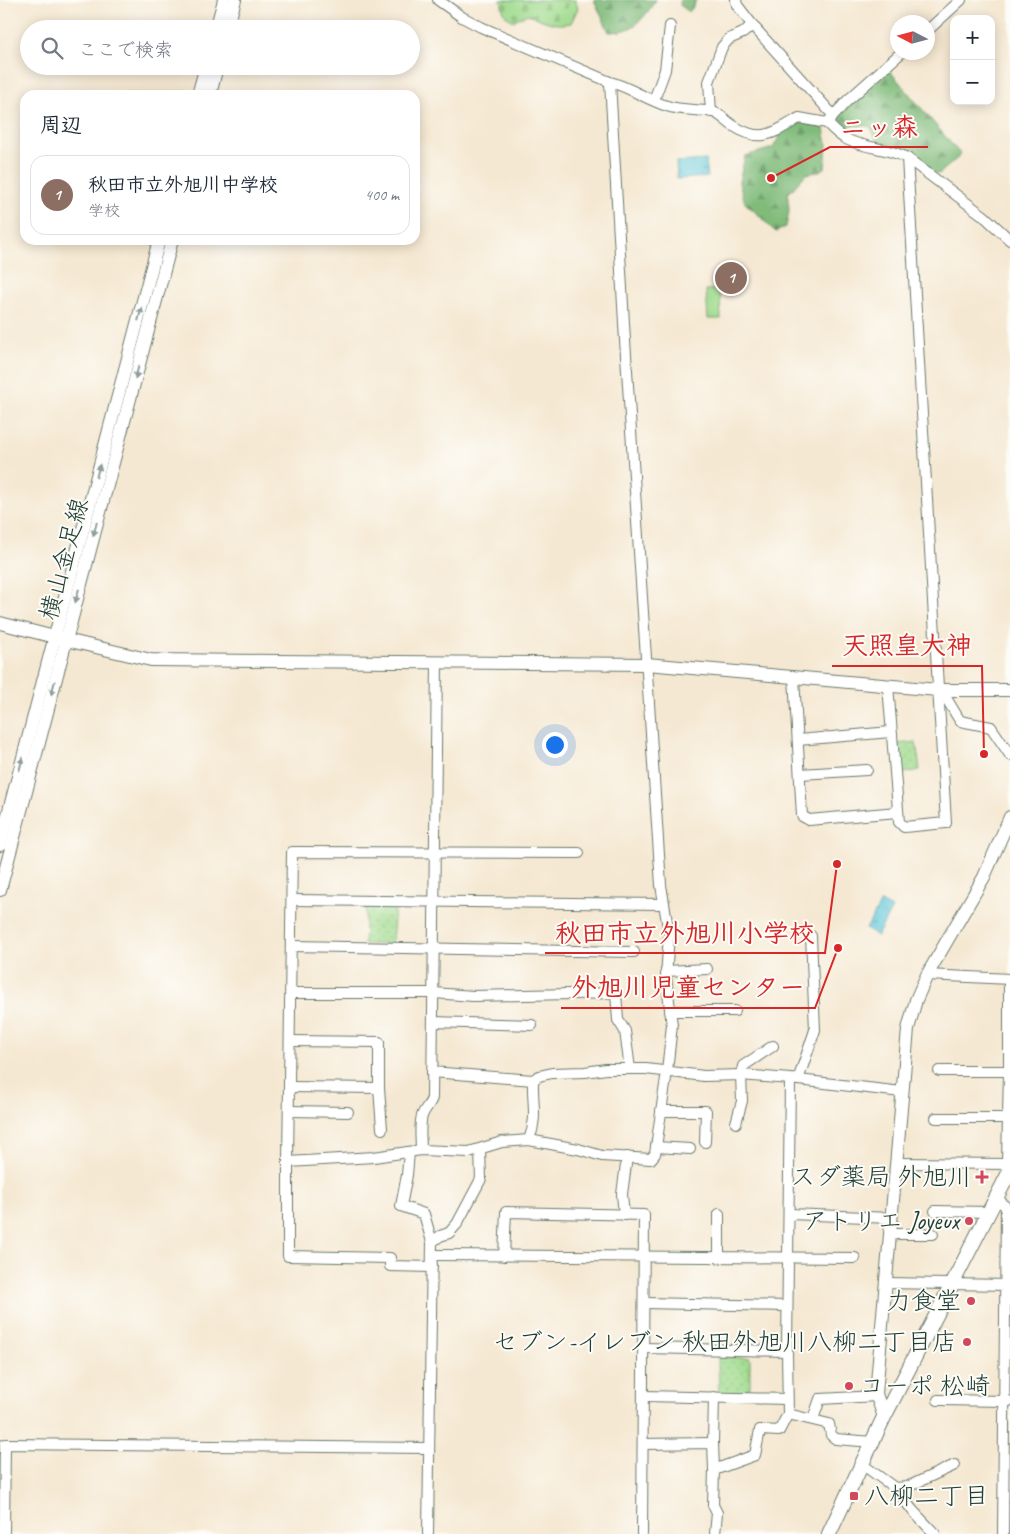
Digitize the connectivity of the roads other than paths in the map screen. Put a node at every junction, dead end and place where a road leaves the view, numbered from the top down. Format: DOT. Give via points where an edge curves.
graph roads {
  1 [pos="224,0"];
  2 [pos="235,0"];
  3 [pos="438,0"];
  4 [pos="736,0"];
  5 [pos="961,0"];
  6 [pos="218,20"];
  7 [pos="229,20"];
  8 [pos="935,24"];
  9 [pos="752,25"];
  10 [pos="670,26"];
  11 [pos="893,60"];
  12 [pos="204,75"];
  13 [pos="215,75"];
  14 [pos="610,82"];
  15 [pos="199,90"];
  16 [pos="211,90"];
  17 [pos="654,100"];
  18 [pos="711,112"];
  19 [pos="830,119"];
  20 [pos="907,158"];
  21 [pos="1010,240"];
  22 [pos="158,245"];
  23 [pos="171,245"];
  24 [pos="0,623"];
  25 [pos="60,639"];
  26 [pos="437,662"];
  27 [pos="646,664"];
  28 [pos="794,677"];
  29 [pos="888,685"];
  30 [pos="941,690"];
  31 [pos="1010,690"];
  32 [pos="891,732"];
  33 [pos="798,740"];
  34 [pos="1010,755"];
  35 [pos="867,770"];
  36 [pos="800,774"];
  37 [pos="897,812"];
  38 [pos="1010,817"];
  39 [pos="0,845"];
  40 [pos="435,853"];
  41 [pos="580,853"];
  42 [pos="0,890"];
  43 [pos="292,900"];
  44 [pos="434,902"];
  45 [pos="664,904"];
  46 [pos="811,936"];
  47 [pos="291,946"];
  48 [pos="433,948"];
  49 [pos="634,952"];
  50 [pos="707,969"];
  51 [pos="666,971"];
  52 [pos="927,975"];
  53 [pos="1010,979"];
  54 [pos="434,993"];
  55 [pos="291,994"];
  56 [pos="670,1011"];
  57 [pos="735,1011"];
  58 [pos="433,1022"];
  59 [pos="532,1025"];
  60 [pos="1010,1025"];
  61 [pos="290,1041"];
  62 [pos="774,1046"];
  63 [pos="630,1069"];
  64 [pos="667,1071"];
  65 [pos="939,1071"];
  66 [pos="1010,1071"];
  67 [pos="432,1072"];
  68 [pos="741,1075"];
  69 [pos="794,1079"];
  70 [pos="532,1080"];
  71 [pos="289,1087"];
  72 [pos="379,1088"];
  73 [pos="902,1092"];
  74 [pos="289,1111"];
  75 [pos="661,1111"];
  76 [pos="348,1112"];
  77 [pos="936,1118"];
  78 [pos="1009,1118"];
  79 [pos="736,1123"];
  80 [pos="382,1130"];
  81 [pos="529,1140"];
  82 [pos="705,1142"];
  83 [pos="656,1148"];
  84 [pos="421,1150"];
  85 [pos="480,1150"];
  86 [pos="690,1150"];
  87 [pos="408,1152"];
  88 [pos="627,1157"];
  89 [pos="288,1162"];
  90 [pos="897,1163"];
  91 [pos="1009,1166"];
  92 [pos="996,1197"];
  93 [pos="935,1211"];
  94 [pos="988,1212"];
  95 [pos="719,1214"];
  96 [pos="789,1214"];
  97 [pos="624,1215"];
  98 [pos="892,1218"];
  99 [pos="890,1234"];
  100 [pos="933,1234"];
  101 [pos="432,1242"];
  102 [pos="432,1255"];
  103 [pos="504,1256"];
  104 [pos="645,1257"];
  105 [pos="718,1258"];
  106 [pos="788,1258"];
  107 [pos="855,1258"];
  108 [pos="432,1267"];
  109 [pos="885,1283"];
  110 [pos="953,1285"];
  111 [pos="1008,1285"];
  112 [pos="644,1303"];
  113 [pos="788,1306"];
  114 [pos="1008,1333"];
  115 [pos="644,1348"];
  116 [pos="786,1352"];
  117 [pos="644,1396"];
  118 [pos="876,1396"];
  119 [pos="714,1398"];
  120 [pos="787,1399"];
  121 [pos="938,1400"];
  122 [pos="1007,1401"];
  123 [pos="788,1414"];
  124 [pos="884,1417"];
  125 [pos="813,1419"];
  126 [pos="873,1442"];
  127 [pos="713,1443"];
  128 [pos="643,1444"];
  129 [pos="1007,1447"];
  130 [pos="429,1448"];
  131 [pos="863,1465"];
  132 [pos="955,1465"];
  133 [pos="714,1470"];
  134 [pos="895,1488"];
  135 [pos="1007,1493"];
  136 [pos="4,1534"];
  137 [pos="428,1534"];
  138 [pos="642,1534"];
  139 [pos="715,1534"];
  140 [pos="829,1534"];
  141 [pos="935,1534"];
  142 [pos="1003,1534"];
  1 -- 6 [label="street"];
  2 -- 7 [label="street"];
  3 -- 14 [label="street" via="481,27"];
  4 -- 9 [label="street"];
  5 -- 8 [label="street"];
  9 -- 18 [label="street" via="722,46 709,82"];
  9 -- 19 [label="street"];
  10 -- 17 [label="street" via="664,70"];
  11 -- 19 [label="street"];
  12 -- 15 [label="street"];
  13 -- 16 [label="street"];
  14 -- 17 [label="street"];
  14 -- 27 [label="street"];
  17 -- 18 [label="street" via="668,107"];
  18 -- 19 [label="street" via="716,112 746,133 759,136 772,133 799,118"];
  19 -- 20 [label="street" via="846,139"];
  20 -- 21 [label="street" via="984,216"];
  20 -- 30 [label="street"];
  25 -- 22 [label="street, 横山金足線, one-way"];
  23 -- 25 [label="street, 横山金足線, one-way"];
  24 -- 25 [label="street"];
  25 -- 26 [label="street" via="151,660"];
  39 -- 25 [label="street, 横山金足線, one-way"];
  25 -- 42 [label="street, 横山金足線, one-way"];
  26 -- 27 [label="street"];
  26 -- 40 [label="street"];
  27 -- 28 [label="street"];
  27 -- 45 [label="street"];
  28 -- 29 [label="street"];
  28 -- 33 [label="street"];
  29 -- 30 [label="street"];
  29 -- 32 [label="street"];
  30 -- 31 [label="street"];
  30 -- 34 [label="street" via="960,721 991,727"];
  30 -- 37 [label="street" via="946,824 904,827"];
  32 -- 33 [label="street"];
  32 -- 37 [label="street"];
  33 -- 36 [label="street"];
  35 -- 36 [label="street"];
  36 -- 37 [label="street" via="802,816 808,820"];
  38 -- 52 [label="street" via="984,877"];
  40 -- 41 [label="street"];
  40 -- 43 [label="street" via="292,852"];
  40 -- 44 [label="street"];
  43 -- 44 [label="street"];
  43 -- 47 [label="street"];
  44 -- 45 [label="street"];
  44 -- 48 [label="street"];
  45 -- 51 [label="street" via="668,934"];
  46 -- 69 [label="street" via="815,1030"];
  47 -- 48 [label="street"];
  47 -- 55 [label="street"];
  48 -- 49 [label="street"];
  48 -- 54 [label="street"];
  50 -- 51 [label="street"];
  51 -- 56 [label="street"];
  52 -- 53 [label="street"];
  52 -- 73 [label="street" via="908,1029"];
  53 -- 60 [label="street"];
  54 -- 55 [label="street"];
  54 -- 58 [label="street"];
  54 -- 63 [label="street" via="473,996 616,993 618,1020 625,1031"];
  55 -- 61 [label="street"];
  56 -- 57 [label="street"];
  56 -- 64 [label="street" via="672,1026"];
  58 -- 59 [label="street"];
  58 -- 67 [label="street"];
  60 -- 66 [label="street"];
  61 -- 71 [label="street"];
  61 -- 72 [label="street" via="379,1042"];
  62 -- 68 [label="street" via="743,1066"];
  63 -- 64 [label="street"];
  63 -- 70 [label="street" via="552,1073"];
  64 -- 68 [label="street" via="704,1076"];
  64 -- 75 [label="street"];
  65 -- 66 [label="street"];
  66 -- 78 [label="street"];
  67 -- 70 [label="street"];
  67 -- 84 [label="street" via="432,1098 421,1118"];
  68 -- 69 [label="street"];
  68 -- 79 [label="street" via="742,1101"];
  69 -- 73 [label="street"];
  69 -- 96 [label="street"];
  70 -- 81 [label="street" via="535,1112"];
  71 -- 72 [label="street"];
  71 -- 74 [label="street"];
  72 -- 80 [label="street"];
  73 -- 90 [label="street"];
  74 -- 76 [label="street"];
  74 -- 89 [label="street"];
  75 -- 82 [label="street" via="706,1111"];
  75 -- 83 [label="street"];
  77 -- 78 [label="street"];
  78 -- 91 [label="street"];
  81 -- 85 [label="street" via="502,1142"];
  81 -- 88 [label="street" via="578,1148 602,1156"];
  83 -- 86 [label="street"];
  83 -- 88 [label="street" via="651,1159"];
  84 -- 85 [label="street"];
  84 -- 87 [label="street"];
  85 -- 101 [label="street" via="481,1179 453,1229"];
  87 -- 89 [label="street"];
  87 -- 101 [label="street" via="401,1206 424,1214"];
  88 -- 97 [label="street" via="622,1194"];
  89 -- 108 [label="street" via="288,1256 390,1258 390,1266"];
  90 -- 91 [label="street"];
  90 -- 98 [label="street"];
  91 -- 92 [label="main road"];
  92 -- 94 [label="main road"];
  92 -- 111 [label="street" via="1006,1207"];
  93 -- 94 [label="street"];
  94 -- 110 [label="main road"];
  95 -- 105 [label="street"];
  96 -- 98 [label="street"];
  96 -- 106 [label="street"];
  97 -- 103 [label="street" via="506,1212"];
  97 -- 104 [label="street" via="644,1215"];
  98 -- 99 [label="street"];
  99 -- 100 [label="street"];
  99 -- 109 [label="street"];
  101 -- 102 [label="street"];
  102 -- 103 [label="street"];
  102 -- 108 [label="street"];
  103 -- 104 [label="street"];
  104 -- 105 [label="street"];
  104 -- 112 [label="street"];
  105 -- 106 [label="street"];
  106 -- 107 [label="street"];
  106 -- 113 [label="street"];
  108 -- 130 [label="street"];
  109 -- 110 [label="street"];
  109 -- 118 [label="street"];
  110 -- 111 [label="street"];
  110 -- 124 [label="main road"];
  111 -- 114 [label="street"];
  112 -- 113 [label="street"];
  112 -- 115 [label="street"];
  113 -- 116 [label="street"];
  114 -- 122 [label="street"];
  115 -- 116 [label="street"];
  115 -- 117 [label="street"];
  116 -- 120 [label="street"];
  117 -- 119 [label="street"];
  117 -- 128 [label="street"];
  118 -- 124 [label="street"];
  118 -- 125 [label="street" via="820,1399"];
  119 -- 120 [label="street"];
  119 -- 127 [label="street"];
  120 -- 123 [label="street"];
  121 -- 122 [label="street"];
  122 -- 129 [label="street"];
  123 -- 125 [label="street"];
  123 -- 133 [label="street" via="779,1430 760,1430 754,1455"];
  124 -- 126 [label="main road"];
  125 -- 126 [label="street" via="829,1424 831,1435 836,1439"];
  126 -- 131 [label="main road"];
  127 -- 128 [label="street"];
  127 -- 133 [label="street"];
  128 -- 138 [label="street"];
  129 -- 135 [label="street"];
  130 -- 136 [label="street" via="5,1444"];
  130 -- 137 [label="street"];
  131 -- 134 [label="street"];
  131 -- 140 [label="main road"];
  132 -- 134 [label="street" via="907,1487"];
  133 -- 139 [label="street"];
  134 -- 141 [label="street"];
  135 -- 142 [label="street"];
}
